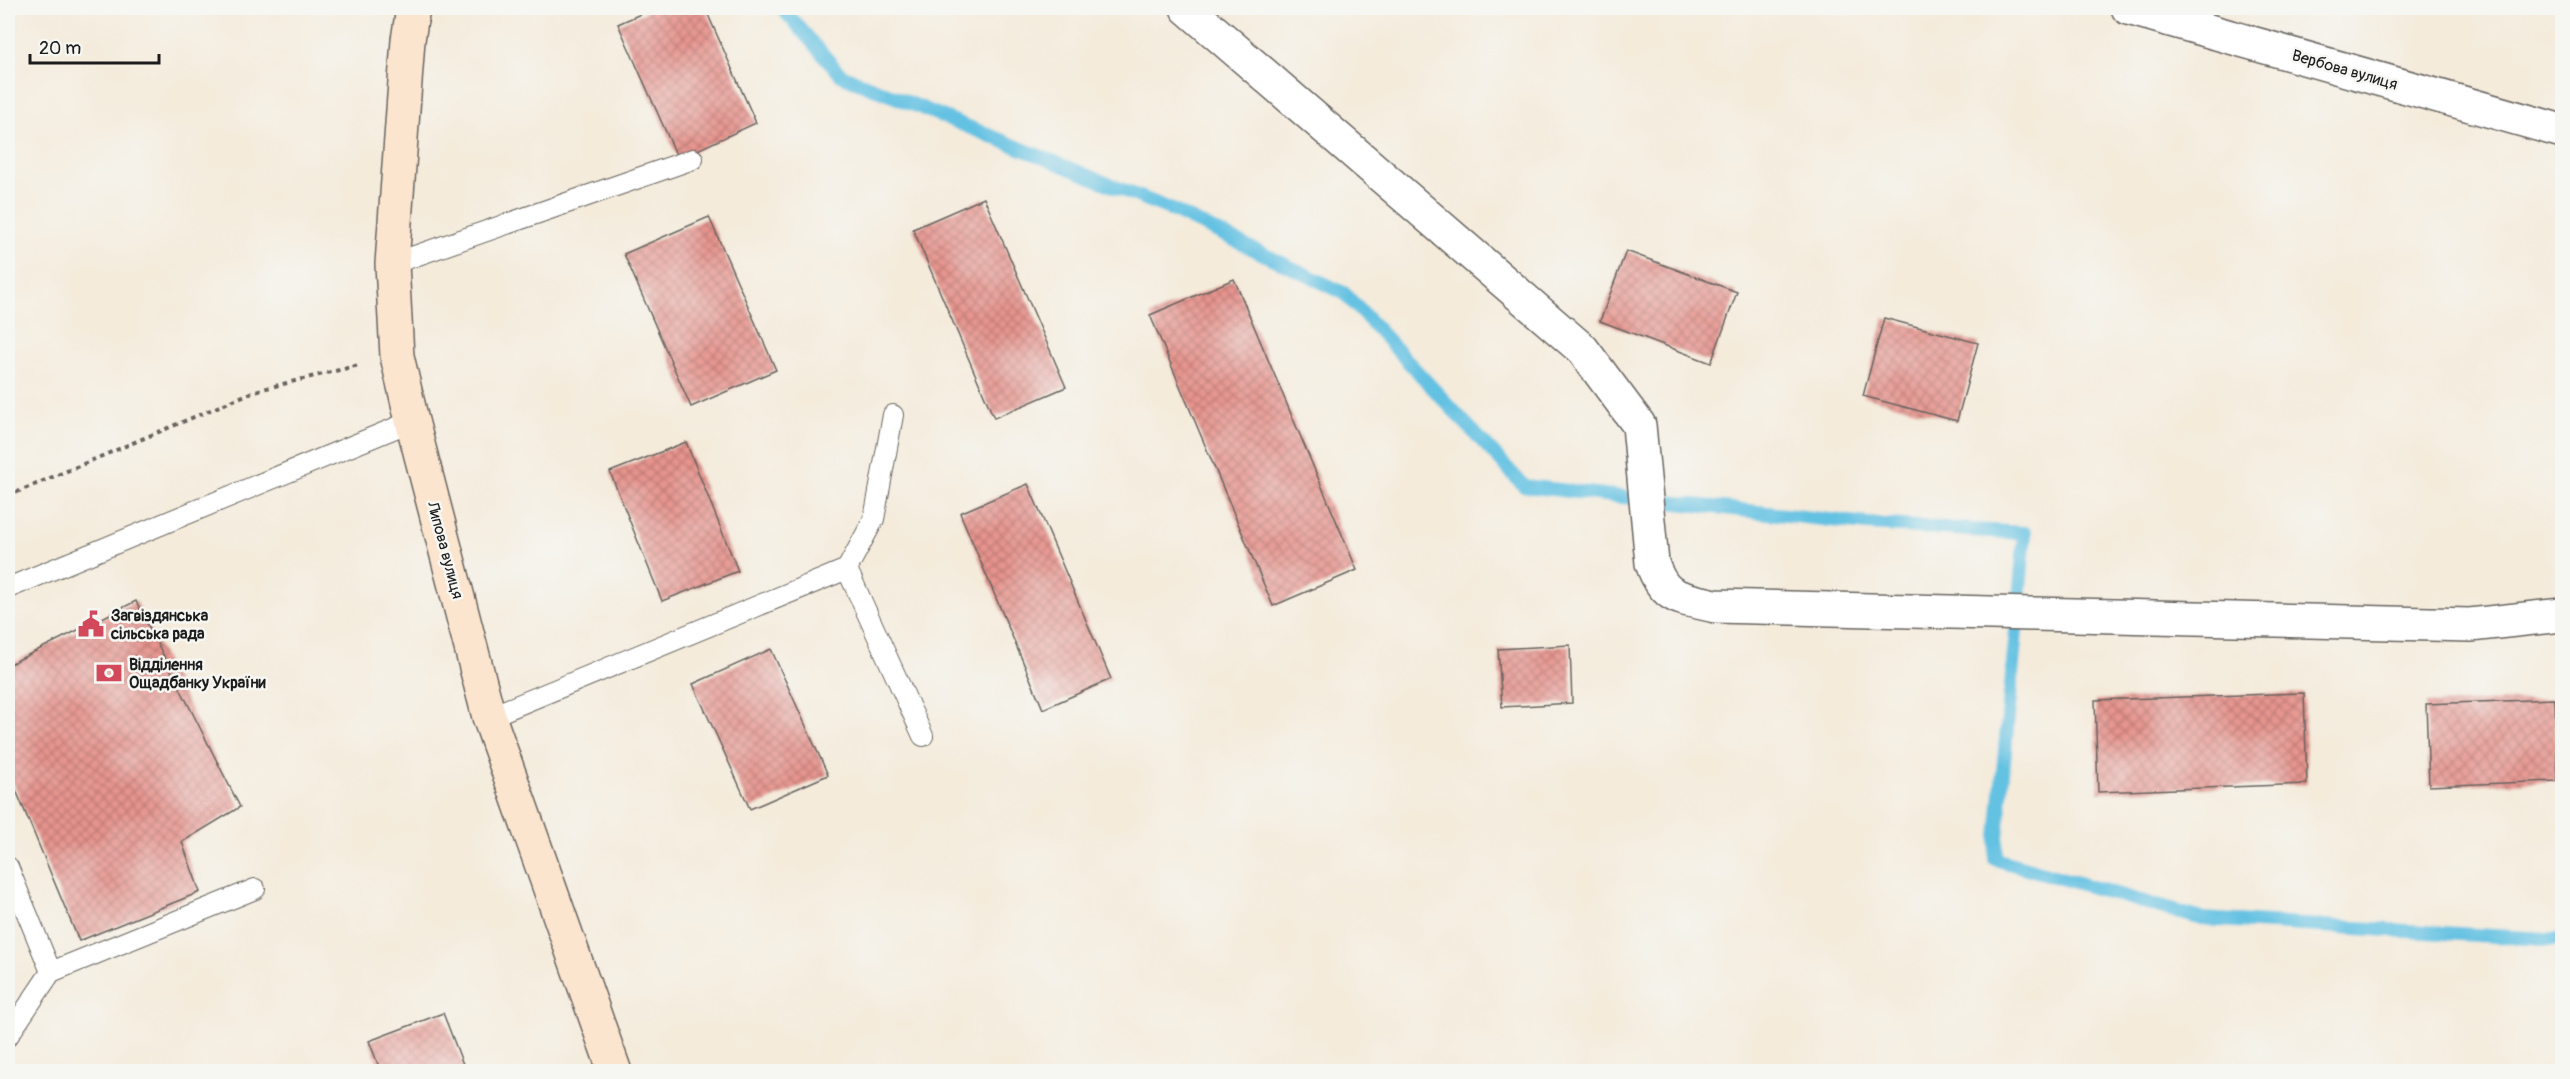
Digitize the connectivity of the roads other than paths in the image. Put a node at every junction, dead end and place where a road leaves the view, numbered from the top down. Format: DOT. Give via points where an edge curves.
graph roads {
  1 [pos="413,8"];
  2 [pos="1187,8"];
  3 [pos="2128,8"];
  4 [pos="2562,131"];
  5 [pos="693,159"];
  6 [pos="392,264"];
  7 [pos="893,415"];
  8 [pos="412,421"];
  9 [pos="847,570"];
  10 [pos="8,588"];
  11 [pos="2562,615"];
  12 [pos="489,717"];
  13 [pos="923,736"];
  14 [pos="8,867"];
  15 [pos="255,889"];
  16 [pos="51,972"];
  17 [pos="8,1036"];
  18 [pos="615,1071"];
  1 -- 6 [label="street, Липова вулиця"];
  2 -- 11 [label="street" via="1583,350 1640,424 1652,563 1658,582 1673,596 1715,606 2470,625"];
  3 -- 4 [label="street, Вербова вулиця"];
  5 -- 6 [label="lane"];
  6 -- 8 [label="street, Липова вулиця" via="397,356"];
  7 -- 9 [label="lane" via="874,519"];
  8 -- 10 [label="lane"];
  8 -- 12 [label="street, Липова вулиця"];
  9 -- 12 [label="lane"];
  9 -- 13 [label="lane"];
  12 -- 18 [label="street, Липова вулиця"];
  14 -- 16 [label="lane"];
  15 -- 16 [label="lane"];
  16 -- 17 [label="lane"];
}
